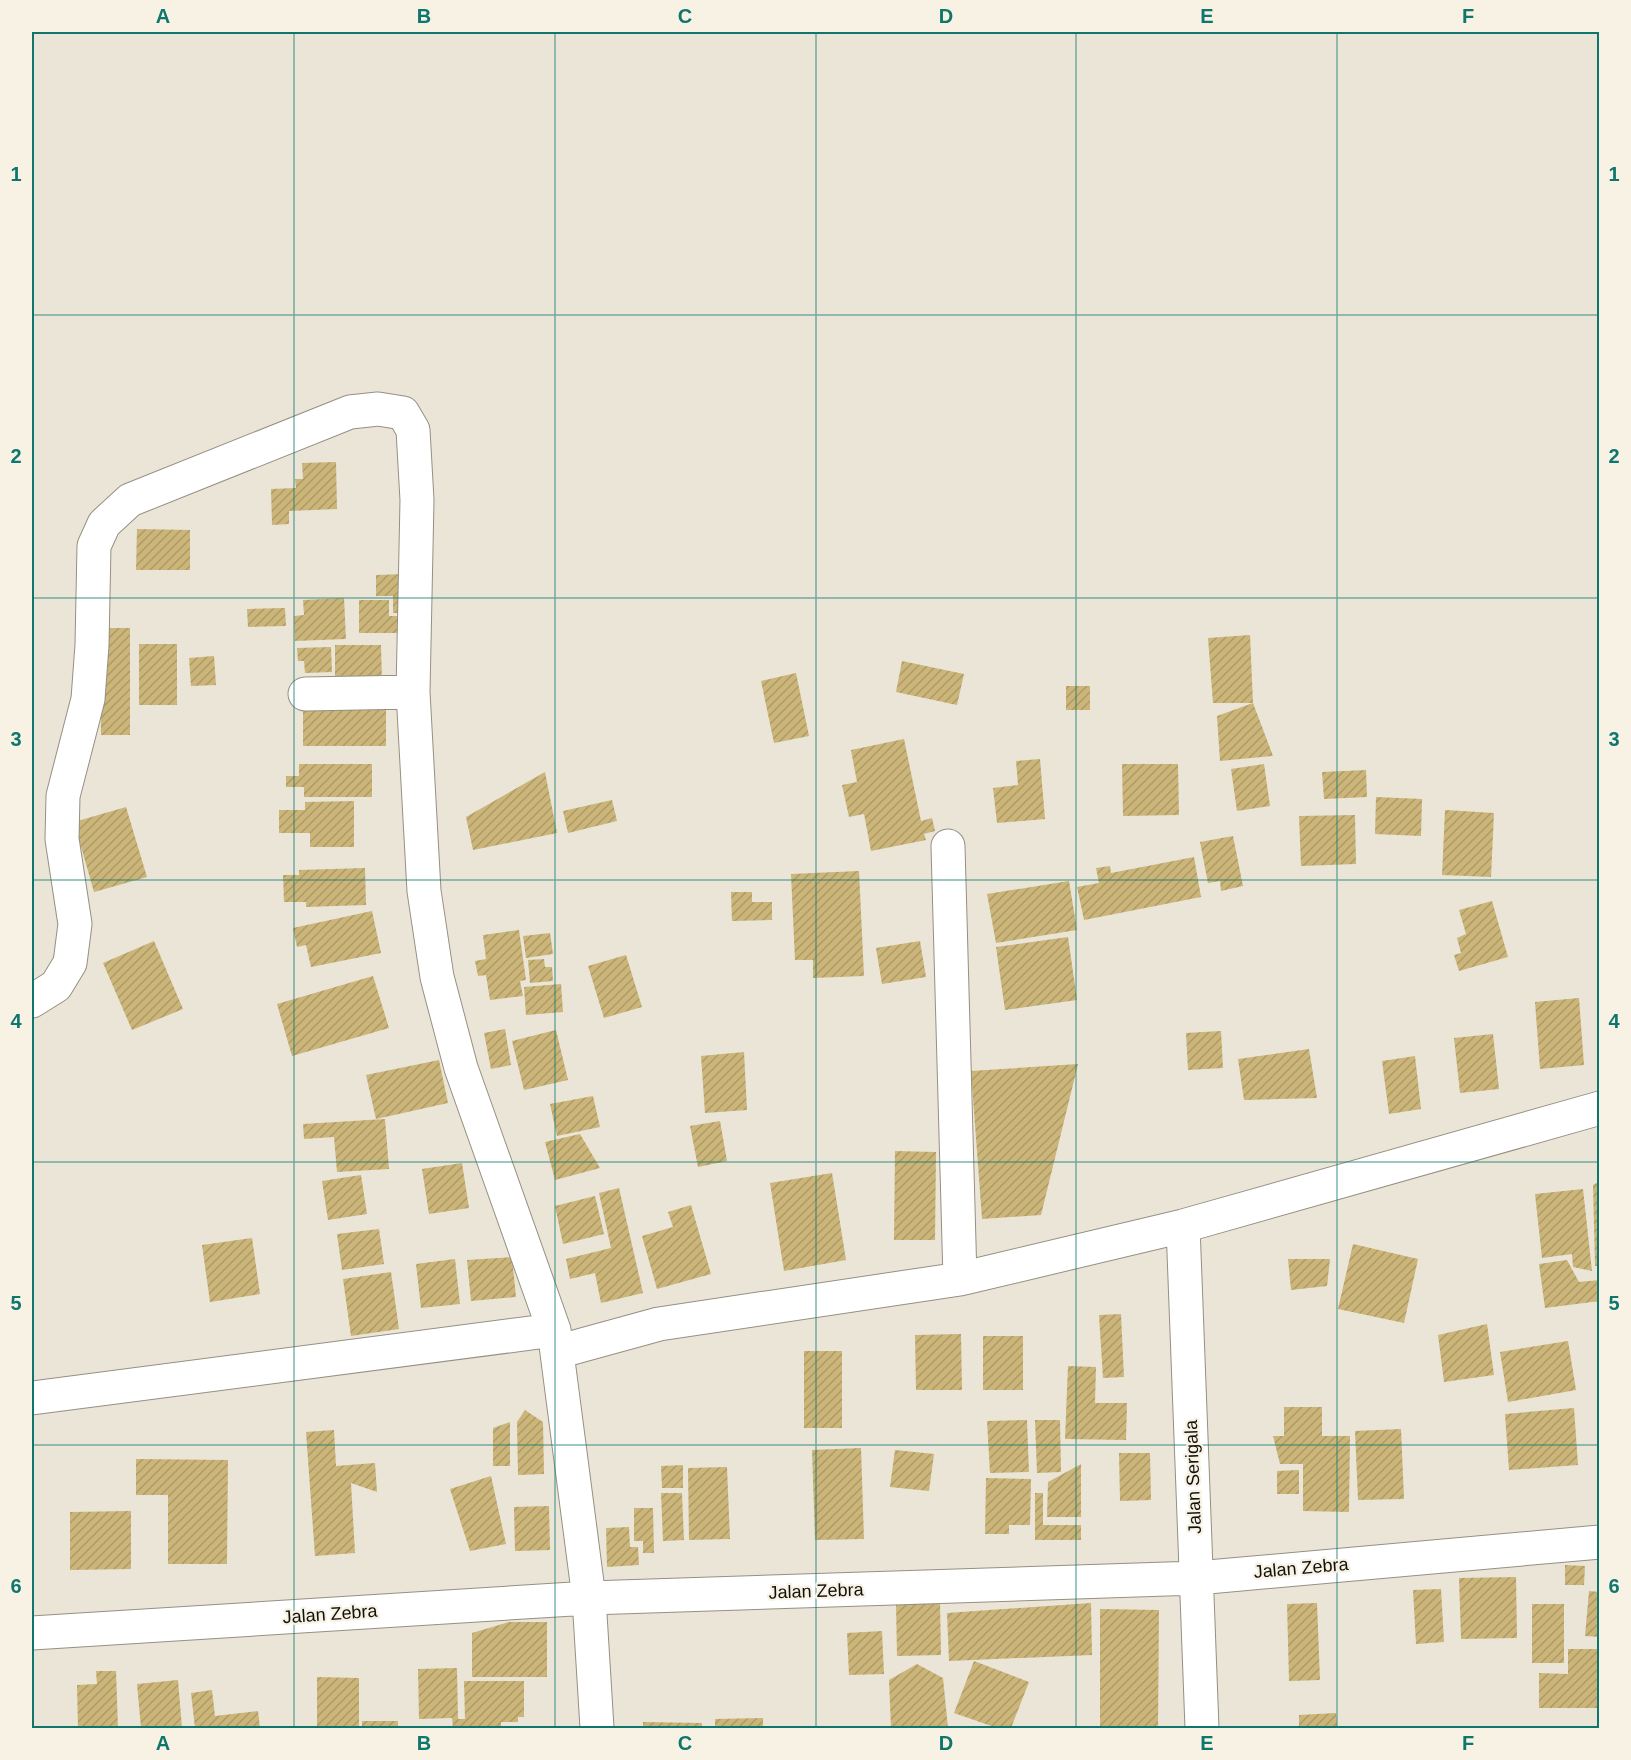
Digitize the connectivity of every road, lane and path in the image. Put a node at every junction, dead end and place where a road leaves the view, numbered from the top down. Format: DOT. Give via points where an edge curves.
graph roads {
  1 [pos="413,692"];
  2 [pos="305,694"];
  3 [pos="948,846"];
  4 [pos="32,1002"];
  5 [pos="1599,1108"];
  6 [pos="1183,1226"];
  7 [pos="960,1279"];
  8 [pos="555,1341"];
  9 [pos="32,1398"];
  10 [pos="1599,1542"];
  11 [pos="1197,1578"];
  12 [pos="589,1598"];
  13 [pos="32,1633"];
  14 [pos="597,1728"];
  15 [pos="1202,1728"];
  1 -- 2 [label="street"];
  1 -- 4 [label="street" via="417,500 413,430 403,413 378,409 350,412 130,500 104,524 94,546 88,699 63,796 62,838 75,924 70,963 56,986"];
  1 -- 8 [label="street" via="424,891 437,977 461,1068"];
  3 -- 7 [label="street"];
  5 -- 6 [label="street"];
  6 -- 7 [label="street"];
  6 -- 11 [label="street, Jalan Serigala"];
  7 -- 8 [label="street"];
  8 -- 9 [label="street"];
  8 -- 12 [label="street"];
  10 -- 11 [label="street, Jalan Zebra"];
  11 -- 12 [label="street, Jalan Zebra"];
  11 -- 15 [label="street, Jalan Serigala"];
  12 -- 13 [label="street, Jalan Zebra"];
  12 -- 14 [label="street"];
}
